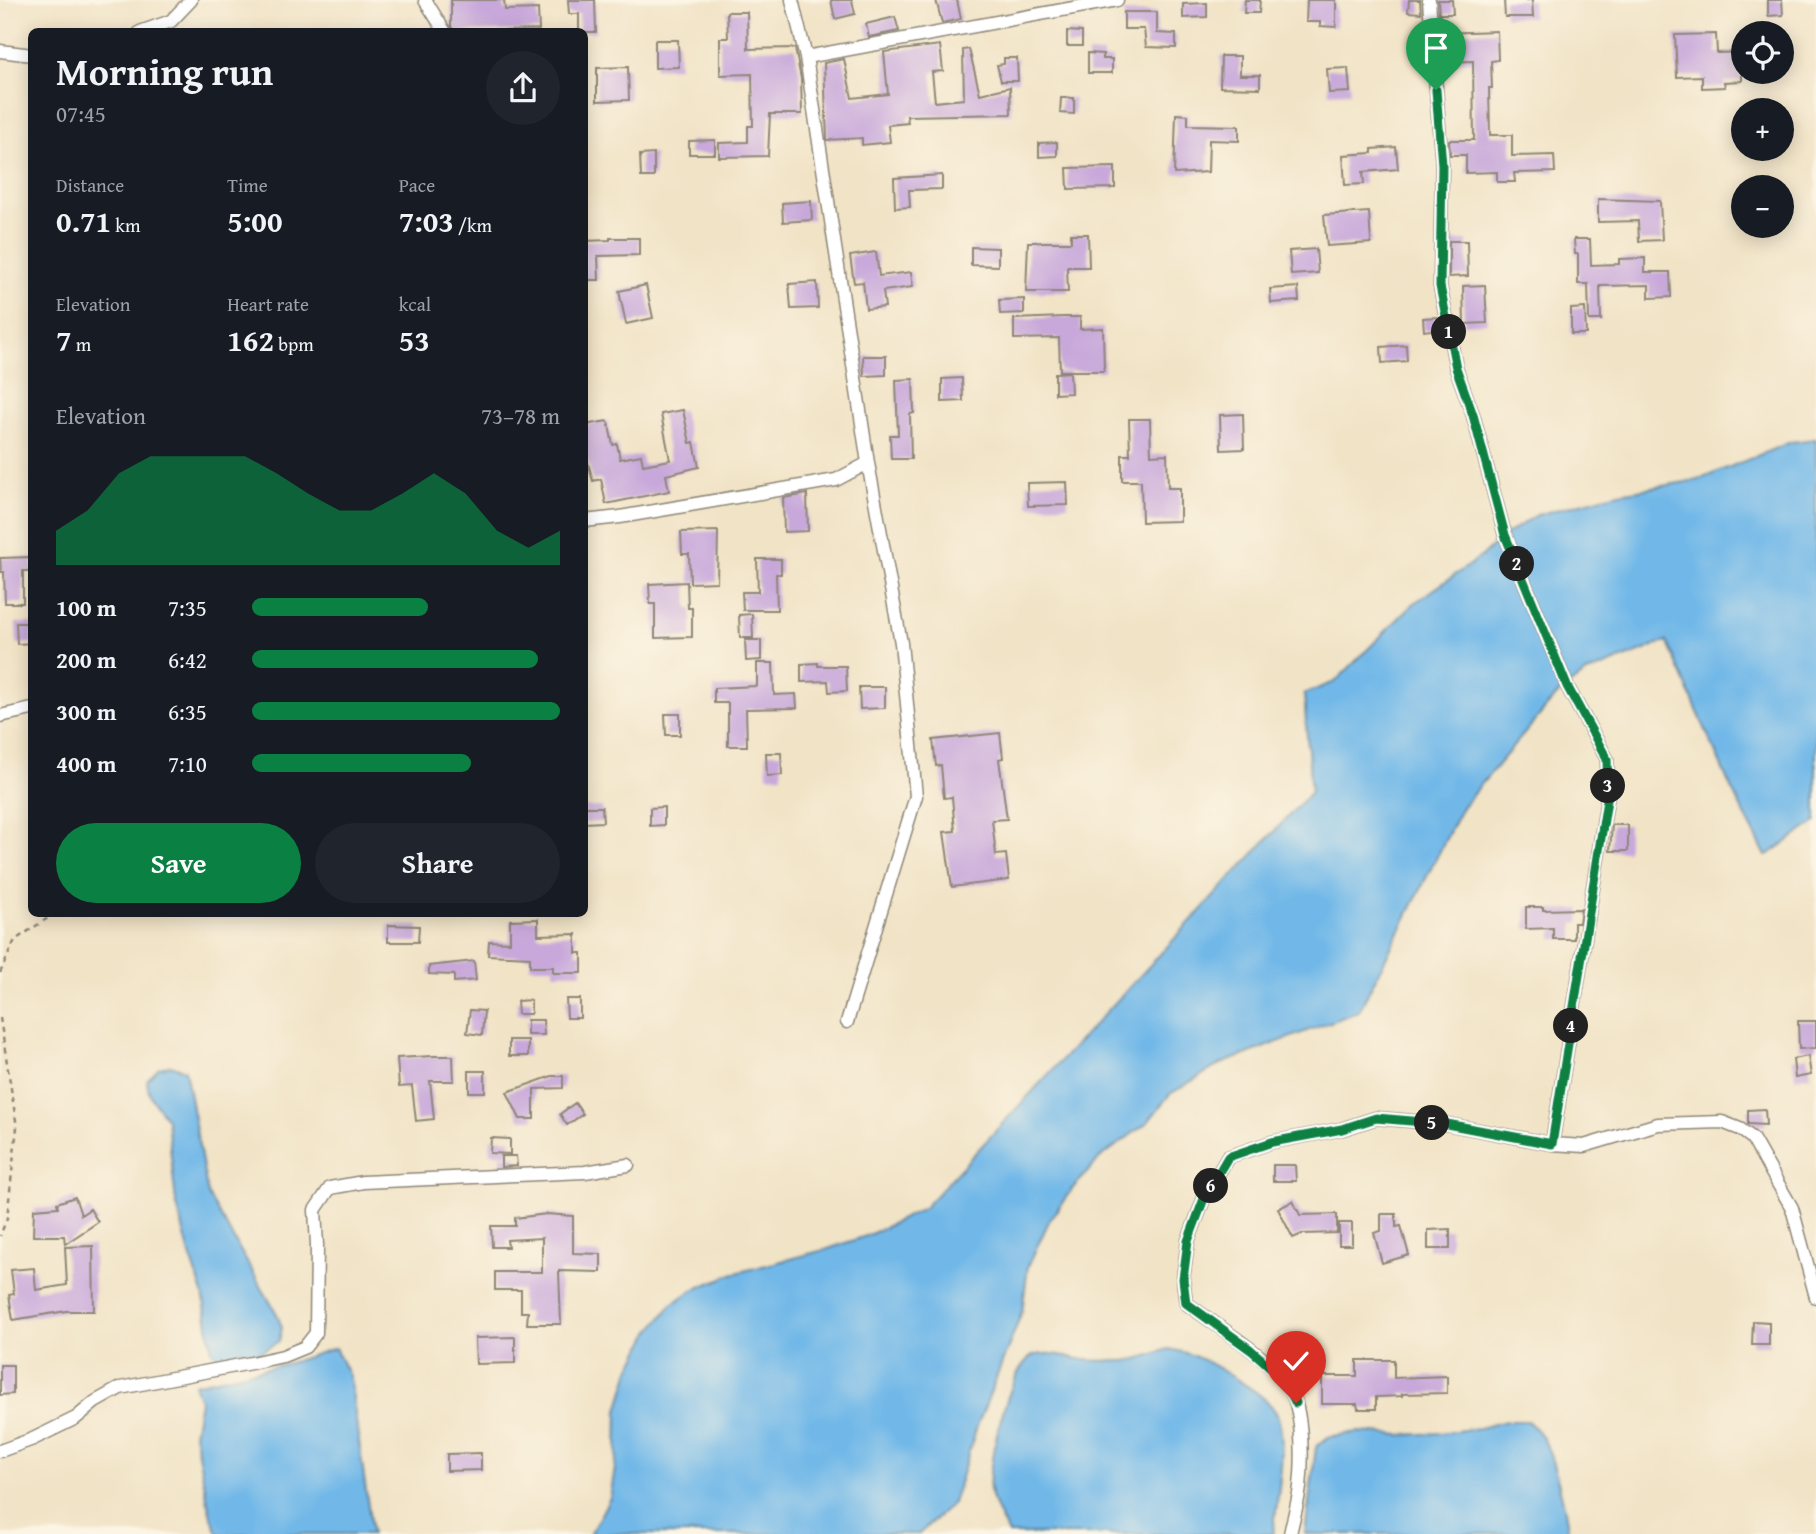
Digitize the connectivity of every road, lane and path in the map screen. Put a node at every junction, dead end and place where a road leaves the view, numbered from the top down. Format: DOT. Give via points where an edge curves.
graph roads {
  1 [pos="191,0"];
  2 [pos="425,0"];
  3 [pos="792,0"];
  4 [pos="1117,0"];
  5 [pos="1429,0"];
  6 [pos="151,28"];
  7 [pos="442,28"];
  8 [pos="0,51"];
  9 [pos="28,54"];
  10 [pos="806,57"];
  11 [pos="868,463"];
  12 [pos="588,521"];
  13 [pos="28,710"];
  14 [pos="0,716"];
  15 [pos="50,917"];
  16 [pos="0,973"];
  17 [pos="0,1018"];
  18 [pos="847,1022"];
  19 [pos="1552,1144"];
  20 [pos="628,1165"];
  21 [pos="0,1236"];
  22 [pos="1816,1297"];
  23 [pos="0,1451"];
  24 [pos="1290,1534"];
  1 -- 6 [label="street" via="171,21"];
  2 -- 7 [label="street"];
  3 -- 10 [label="street"];
  4 -- 10 [label="street"];
  5 -- 19 [label="street" via="1442,165 1440,286 1456,368 1505,535 1561,670 1607,759 1608,794"];
  8 -- 9 [label="street"];
  10 -- 11 [label="street"];
  11 -- 12 [label="street" via="836,480"];
  11 -- 18 [label="street" via="901,643 916,796"];
  13 -- 14 [label="street"];
  15 -- 16 [label="path" via="15,940"];
  17 -- 21 [label="path" via="17,1127 8,1218"];
  19 -- 22 [label="street" via="1584,1146 1658,1124 1722,1122 1740,1129 1752,1138 1791,1208"];
  19 -- 24 [label="street" via="1447,1124 1376,1118 1228,1157 1205,1196 1188,1241 1183,1279 1186,1303 1285,1380 1296,1403 1300,1487"];
  20 -- 23 [label="street" via="584,1172 363,1182 330,1188 315,1210 316,1333 305,1347 283,1356 120,1388 76,1418"];
}
